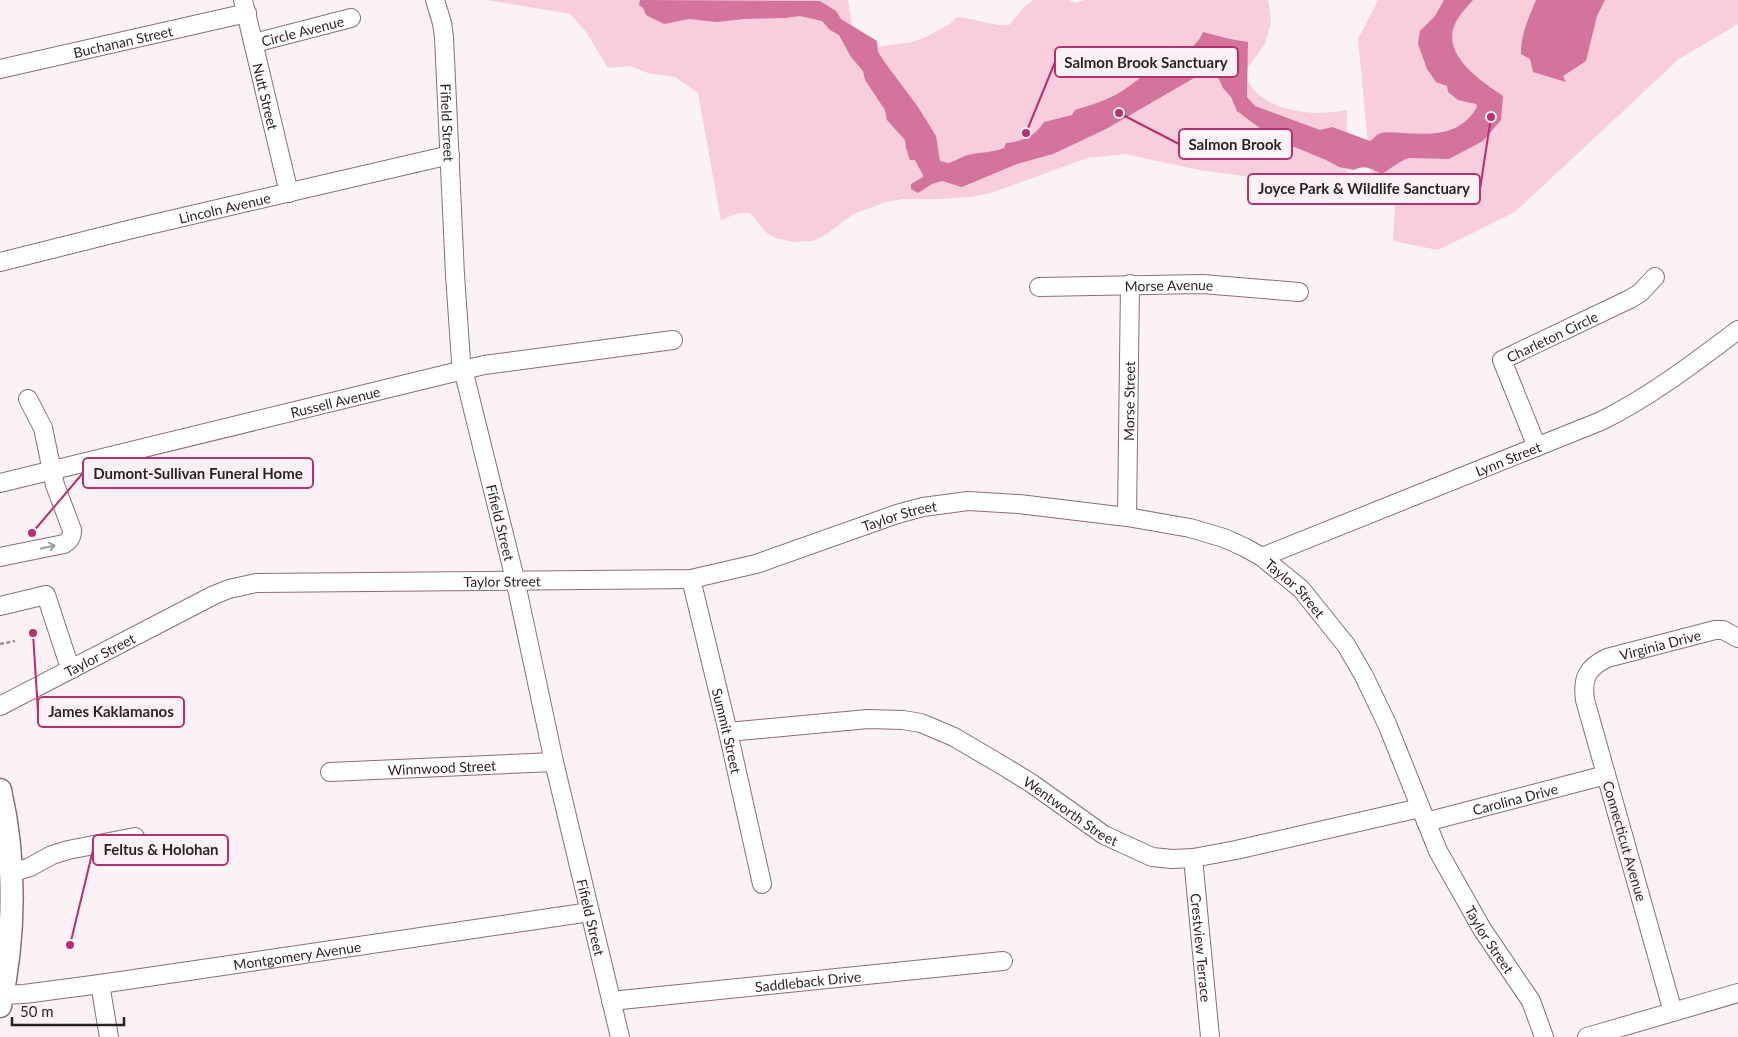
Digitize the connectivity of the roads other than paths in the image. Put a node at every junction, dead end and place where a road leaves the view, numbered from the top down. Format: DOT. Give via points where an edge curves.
graph roads {
  1 [pos="435,0"];
  2 [pos="245,6"];
  3 [pos="351,18"];
  4 [pos="254,42"];
  5 [pos="0,69"];
  6 [pos="450,155"];
  7 [pos="289,193"];
  8 [pos="0,262"];
  9 [pos="1655,277"];
  10 [pos="1130,284"];
  11 [pos="1039,287"];
  12 [pos="1299,292"];
  13 [pos="1738,330"];
  14 [pos="673,340"];
  15 [pos="463,370"];
  16 [pos="28,399"];
  17 [pos="1537,447"];
  18 [pos="51,471"];
  19 [pos="0,483"];
  20 [pos="1127,517"];
  21 [pos="1262,557"];
  22 [pos="0,558"];
  23 [pos="515,579"];
  24 [pos="691,579"];
  25 [pos="0,606"];
  26 [pos="1737,637"];
  27 [pos="72,669"];
  28 [pos="1589,670"];
  29 [pos="0,706"];
  30 [pos="728,732"];
  31 [pos="554,762"];
  32 [pos="330,772"];
  33 [pos="1606,775"];
  34 [pos="0,790"];
  35 [pos="1423,815"];
  36 [pos="135,837"];
  37 [pos="1193,858"];
  38 [pos="7,881"];
  39 [pos="762,884"];
  40 [pos="590,912"];
  41 [pos="4,961"];
  42 [pos="1003,961"];
  43 [pos="100,984"];
  44 [pos="1738,993"];
  45 [pos="1,1000"];
  46 [pos="611,1001"];
  47 [pos="1673,1012"];
  48 [pos="109,1037"];
  49 [pos="620,1037"];
  50 [pos="1210,1037"];
  51 [pos="1544,1037"];
  52 [pos="1587,1037"];
  1 -- 6 [label="street, Fifield Street" via="444,36"];
  2 -- 4 [label="street, Nutt Street"];
  2 -- 5 [label="street, Buchanan Street"];
  3 -- 4 [label="street, Circle Avenue"];
  4 -- 7 [label="street, Nutt Street"];
  6 -- 7 [label="street, Lincoln Avenue"];
  6 -- 15 [label="street, Fifield Street"];
  7 -- 8 [label="street, Lincoln Avenue"];
  9 -- 17 [label="street, Charleton Circle" via="1630,299 1502,360"];
  10 -- 11 [label="street, Morse Avenue"];
  10 -- 12 [label="street, Morse Avenue" via="1202,284"];
  10 -- 20 [label="street, Morse Street"];
  13 -- 17 [label="street, Lynn Street" via="1629,406"];
  14 -- 15 [label="street, Russell Avenue"];
  15 -- 18 [label="street, Russell Avenue"];
  15 -- 23 [label="street, Fifield Street"];
  16 -- 18 [label="street" via="43,428"];
  17 -- 21 [label="street, Lynn Street"];
  18 -- 19 [label="street, Russell Avenue"];
  22 -- 18 [label="street, one-way" via="64,544 71,538 72,530"];
  20 -- 21 [label="street, Taylor Street" via="1207,532"];
  20 -- 24 [label="street, Taylor Street" via="992,502 946,503 897,514 756,564"];
  21 -- 35 [label="street, Taylor Street" via="1301,589 1346,645 1387,724"];
  23 -- 24 [label="street, Taylor Street"];
  23 -- 27 [label="street, Taylor Street" via="242,585 214,595"];
  23 -- 31 [label="street, Fifield Street"];
  24 -- 30 [label="street, Summit Street"];
  25 -- 27 [label="street" via="46,595"];
  26 -- 28 [label="street, Virginia Drive" via="1715,630 1607,658"];
  27 -- 29 [label="street, Taylor Street"];
  28 -- 33 [label="street, Connecticut Avenue" via="1585,680 1585,700"];
  30 -- 37 [label="street, Wentworth Street" via="868,719 921,723 954,737 1000,764 1104,835 1152,857"];
  30 -- 39 [label="street, Summit Street"];
  31 -- 32 [label="street, Winnwood Street"];
  31 -- 40 [label="street, Fifield Street"];
  33 -- 35 [label="street, Carolina Drive"];
  33 -- 47 [label="street, Connecticut Avenue"];
  34 -- 38 [label="main road" via="7,828"];
  35 -- 37 [label="street, Wentworth Street"];
  35 -- 51 [label="street, Taylor Street" via="1438,851 1469,906 1531,1001"];
  36 -- 38 [label="street" via="52,855"];
  37 -- 50 [label="street, Crestview Terrace"];
  38 -- 41 [label="main road"];
  40 -- 43 [label="street, Montgomery Avenue"];
  40 -- 46 [label="street, Fifield Street"];
  41 -- 45 [label="main road"];
  42 -- 46 [label="street, Saddleback Drive"];
  43 -- 45 [label="street, Montgomery Avenue"];
  43 -- 48 [label="street"];
  44 -- 47 [label="street"];
  46 -- 49 [label="street, Fifield Street"];
  47 -- 52 [label="street"];
}
